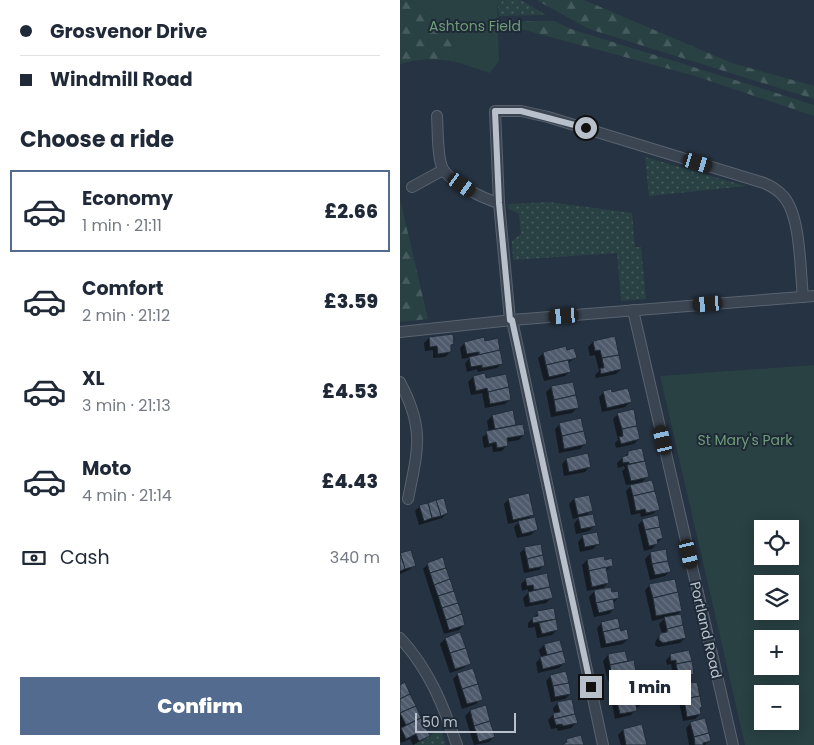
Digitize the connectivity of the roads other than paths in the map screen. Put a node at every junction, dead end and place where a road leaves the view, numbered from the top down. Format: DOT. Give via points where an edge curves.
graph roads {
  1 [pos="438,114"];
  2 [pos="443,170"];
  3 [pos="412,187"];
  4 [pos="499,203"];
  5 [pos="814,296"];
  6 [pos="803,297"];
  7 [pos="633,310"];
  8 [pos="511,320"];
  9 [pos="400,332"];
  10 [pos="400,382"];
  11 [pos="413,475"];
  12 [pos="424,478"];
  13 [pos="408,499"];
  14 [pos="400,638"];
  15 [pos="457,745"];
  16 [pos="604,745"];
  17 [pos="733,745"];
  1 -- 2 [label="street"];
  2 -- 3 [label="street"];
  2 -- 4 [label="street" via="476,194"];
  4 -- 6 [label="street" via="495,111 521,111 548,117 764,183 784,196 795,217"];
  4 -- 8 [label="street"];
  5 -- 6 [label="street"];
  6 -- 7 [label="street"];
  7 -- 8 [label="street"];
  7 -- 17 [label="street, Portland Road"];
  8 -- 9 [label="street"];
  8 -- 16 [label="street"];
  10 -- 11 [label="street" via="409,398 417,428"];
  11 -- 12 [label="street"];
  11 -- 13 [label="street"];
  14 -- 15 [label="street" via="431,680"];
}
